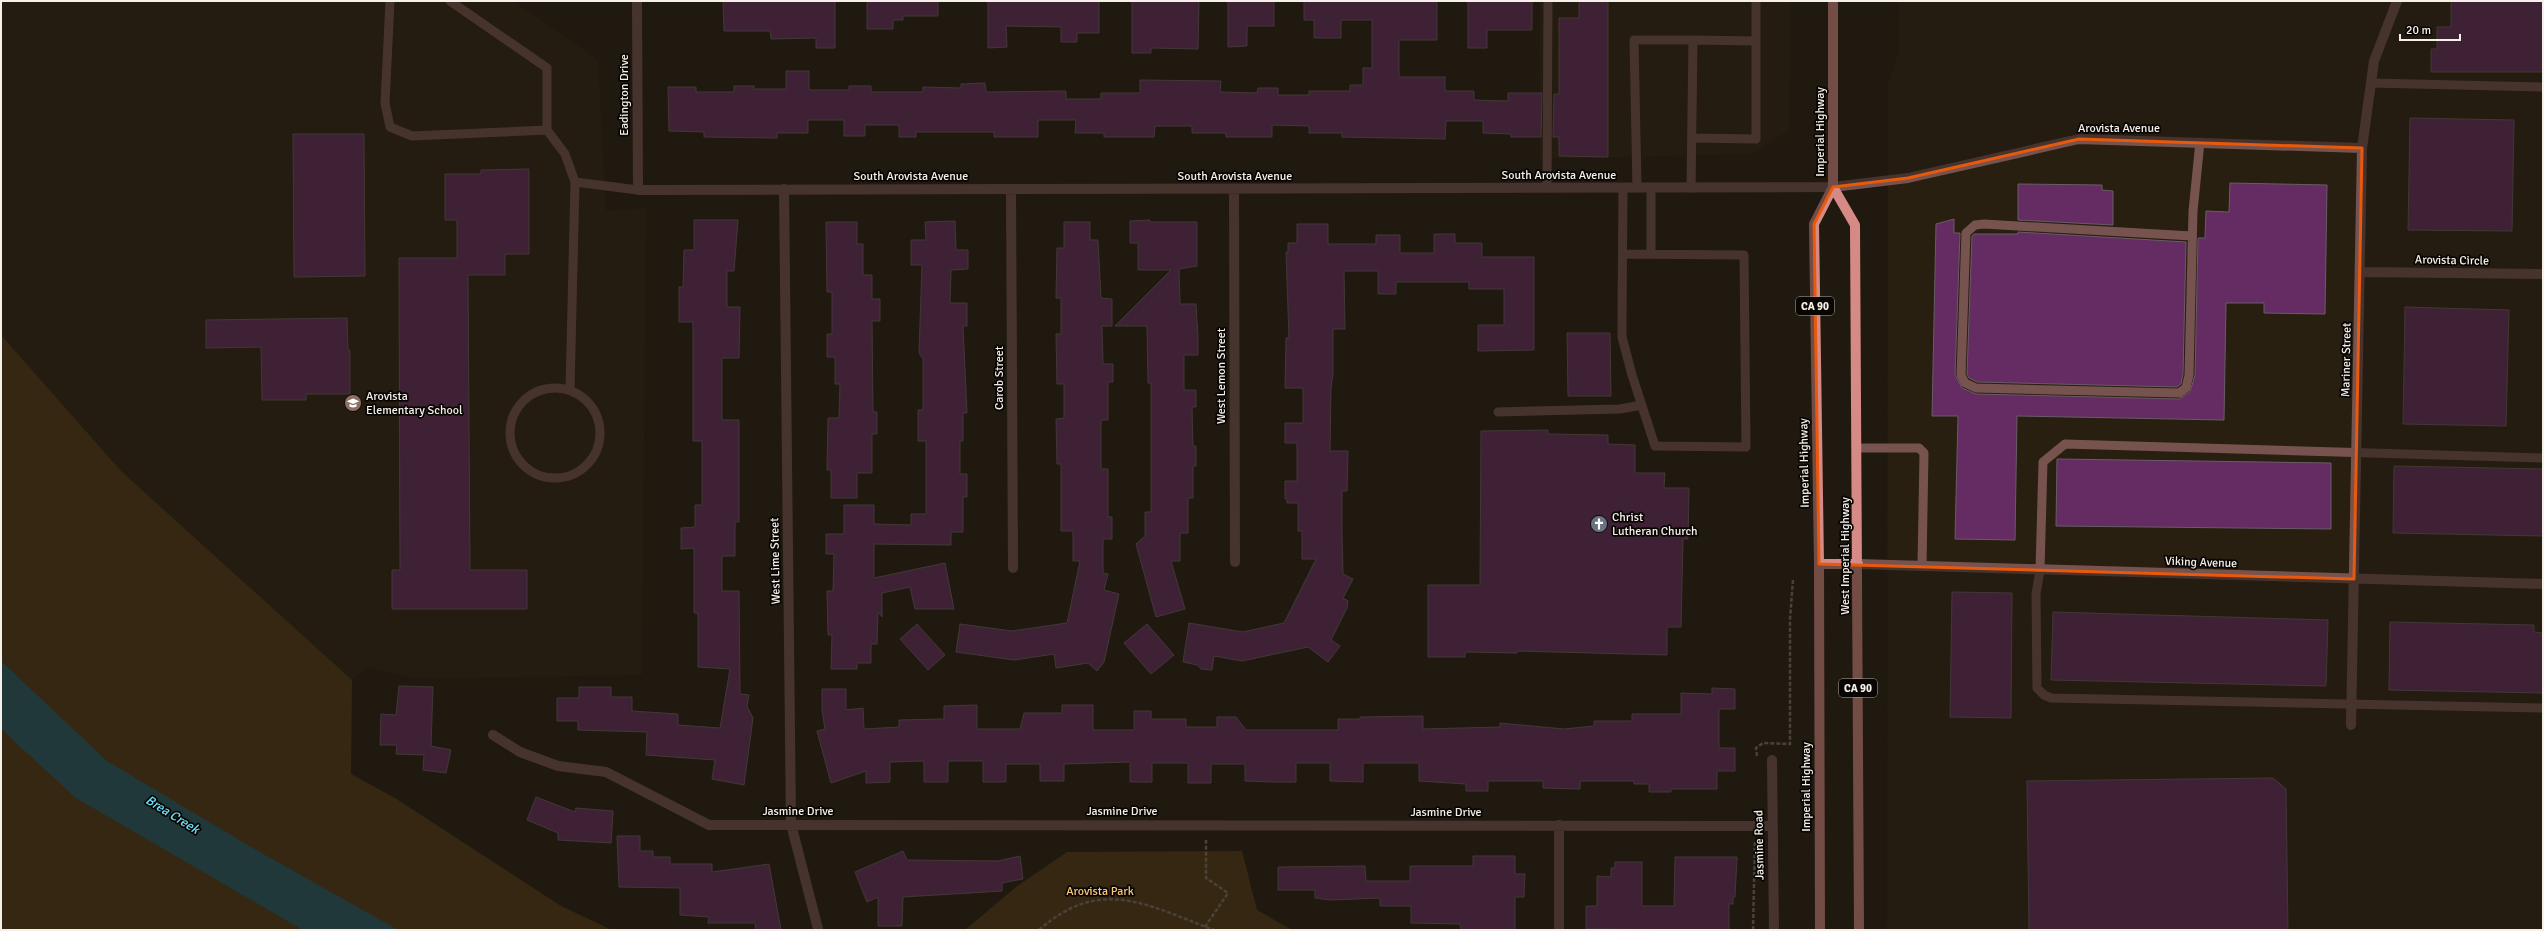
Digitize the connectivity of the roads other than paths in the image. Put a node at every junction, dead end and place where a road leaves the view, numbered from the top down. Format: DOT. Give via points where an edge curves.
graph roads {
  1 [pos="390,1"];
  2 [pos="450,1"];
  3 [pos="637,1"];
  4 [pos="1548,1"];
  5 [pos="1756,1"];
  6 [pos="1833,1"];
  7 [pos="2397,1"];
  8 [pos="1693,40"];
  9 [pos="1756,41"];
  10 [pos="2371,83"];
  11 [pos="2543,87"];
  12 [pos="548,130"];
  13 [pos="1692,138"];
  14 [pos="2200,142"];
  15 [pos="2362,148"];
  16 [pos="575,182"];
  17 [pos="1547,188"];
  18 [pos="1623,188"];
  19 [pos="1637,188"];
  20 [pos="1651,188"];
  21 [pos="1691,188"];
  22 [pos="1832,188"];
  23 [pos="784,189"];
  24 [pos="1011,189"];
  25 [pos="1234,189"];
  26 [pos="638,190"];
  27 [pos="2192,236"];
  28 [pos="1623,254"];
  29 [pos="1651,254"];
  30 [pos="2360,272"];
  31 [pos="2543,274"];
  32 [pos="570,390"];
  33 [pos="1642,405"];
  34 [pos="1498,412"];
  35 [pos="1857,448"];
  36 [pos="2356,454"];
  37 [pos="2543,458"];
  38 [pos="1235,562"];
  39 [pos="1818,564"];
  40 [pos="1858,564"];
  41 [pos="1922,566"];
  42 [pos="1013,568"];
  43 [pos="2040,570"];
  44 [pos="2354,579"];
  45 [pos="2543,584"];
  46 [pos="2351,703"];
  47 [pos="2543,708"];
  48 [pos="2351,725"];
  49 [pos="493,734"];
  50 [pos="1772,760"];
  51 [pos="791,824"];
  52 [pos="1558,825"];
  53 [pos="1772,826"];
  54 [pos="818,928"];
  55 [pos="1559,930"];
  56 [pos="1774,930"];
  57 [pos="1820,930"];
  58 [pos="1859,930"];
  1 -- 12 [label="lane" via="385,103 390,127 412,136"];
  2 -- 12 [label="lane" via="547,68"];
  3 -- 26 [label="street, Eadington Drive"];
  4 -- 17 [label="lane"];
  5 -- 9 [label="lane"];
  6 -- 22 [label="main road, Imperial Highway / CA 90"];
  7 -- 10 [label="street, Mariner Street" via="2374,61"];
  8 -- 9 [label="lane"];
  8 -- 13 [label="lane"];
  8 -- 19 [label="lane" via="1634,40"];
  9 -- 13 [label="lane" via="1756,139"];
  10 -- 11 [label="lane"];
  10 -- 15 [label="street, Mariner Street"];
  12 -- 16 [label="lane" via="565,154"];
  13 -- 21 [label="lane"];
  14 -- 15 [label="street, Arovista Avenue"];
  14 -- 22 [label="street, Arovista Avenue" via="2079,139 1908,178"];
  14 -- 27 [label="lane"];
  15 -- 30 [label="street, Mariner Street"];
  16 -- 26 [label="lane"];
  16 -- 32 [label="lane"];
  17 -- 18 [label="street, South Arovista Avenue"];
  17 -- 25 [label="street, South Arovista Avenue"];
  18 -- 19 [label="street, South Arovista Avenue"];
  18 -- 28 [label="lane"];
  19 -- 20 [label="street, South Arovista Avenue"];
  20 -- 21 [label="street, South Arovista Avenue"];
  20 -- 29 [label="lane"];
  21 -- 22 [label="street, South Arovista Avenue"];
  22 -- 35 [label="main road, West Imperial Highway / CA 90" via="1855,225"];
  22 -- 39 [label="main road, Imperial Highway / CA 90" via="1814,224"];
  23 -- 24 [label="street, South Arovista Avenue"];
  23 -- 26 [label="street, South Arovista Avenue"];
  23 -- 51 [label="street, West Lime Street"];
  24 -- 25 [label="street, South Arovista Avenue"];
  24 -- 42 [label="street, Carob Street"];
  25 -- 38 [label="street, West Lemon Street"];
  27 -- 27 [label="lane" via="2189,375 2186,388 2179,393 1976,388 1965,383 1961,375 1966,233 1975,225"];
  28 -- 29 [label="lane"];
  28 -- 33 [label="lane" via="1622,337"];
  29 -- 33 [label="lane" via="1744,255 1746,447 1655,446"];
  30 -- 31 [label="street, Arovista Circle"];
  30 -- 36 [label="street, Mariner Street"];
  32 -- 32 [label="lane" via="583,397 593,408 599,423 600,438 596,452 576,474 546,478 520,463 512,450 509,435 511,420 517,407 528,396 541,389 556,387"];
  33 -- 34 [label="lane" via="1620,409"];
  35 -- 40 [label="main road, West Imperial Highway / CA 90"];
  35 -- 41 [label="lane" via="1919,448 1924,452"];
  36 -- 37 [label="lane"];
  36 -- 43 [label="lane" via="2065,444 2043,462"];
  36 -- 44 [label="street, Mariner Street"];
  39 -- 40 [label="main road"];
  39 -- 57 [label="main road, Imperial Highway / CA 90"];
  40 -- 41 [label="street, Viking Avenue"];
  40 -- 58 [label="main road, West Imperial Highway / CA 90"];
  41 -- 43 [label="street, Viking Avenue"];
  43 -- 44 [label="street, Viking Avenue"];
  43 -- 46 [label="lane" via="2036,594 2037,688 2051,698"];
  44 -- 45 [label="street, Viking Avenue"];
  44 -- 46 [label="street, Mariner Street"];
  46 -- 47 [label="lane"];
  46 -- 48 [label="street, Mariner Street"];
  49 -- 51 [label="street, Jasmine Drive" via="520,752 558,766 606,772 709,825"];
  50 -- 53 [label="street, Jasmine Road"];
  51 -- 52 [label="street, Jasmine Drive"];
  51 -- 54 [label="street, West Lime Street"];
  52 -- 53 [label="street, Jasmine Drive"];
  52 -- 55 [label="street"];
  53 -- 56 [label="street, Jasmine Road"];
}
